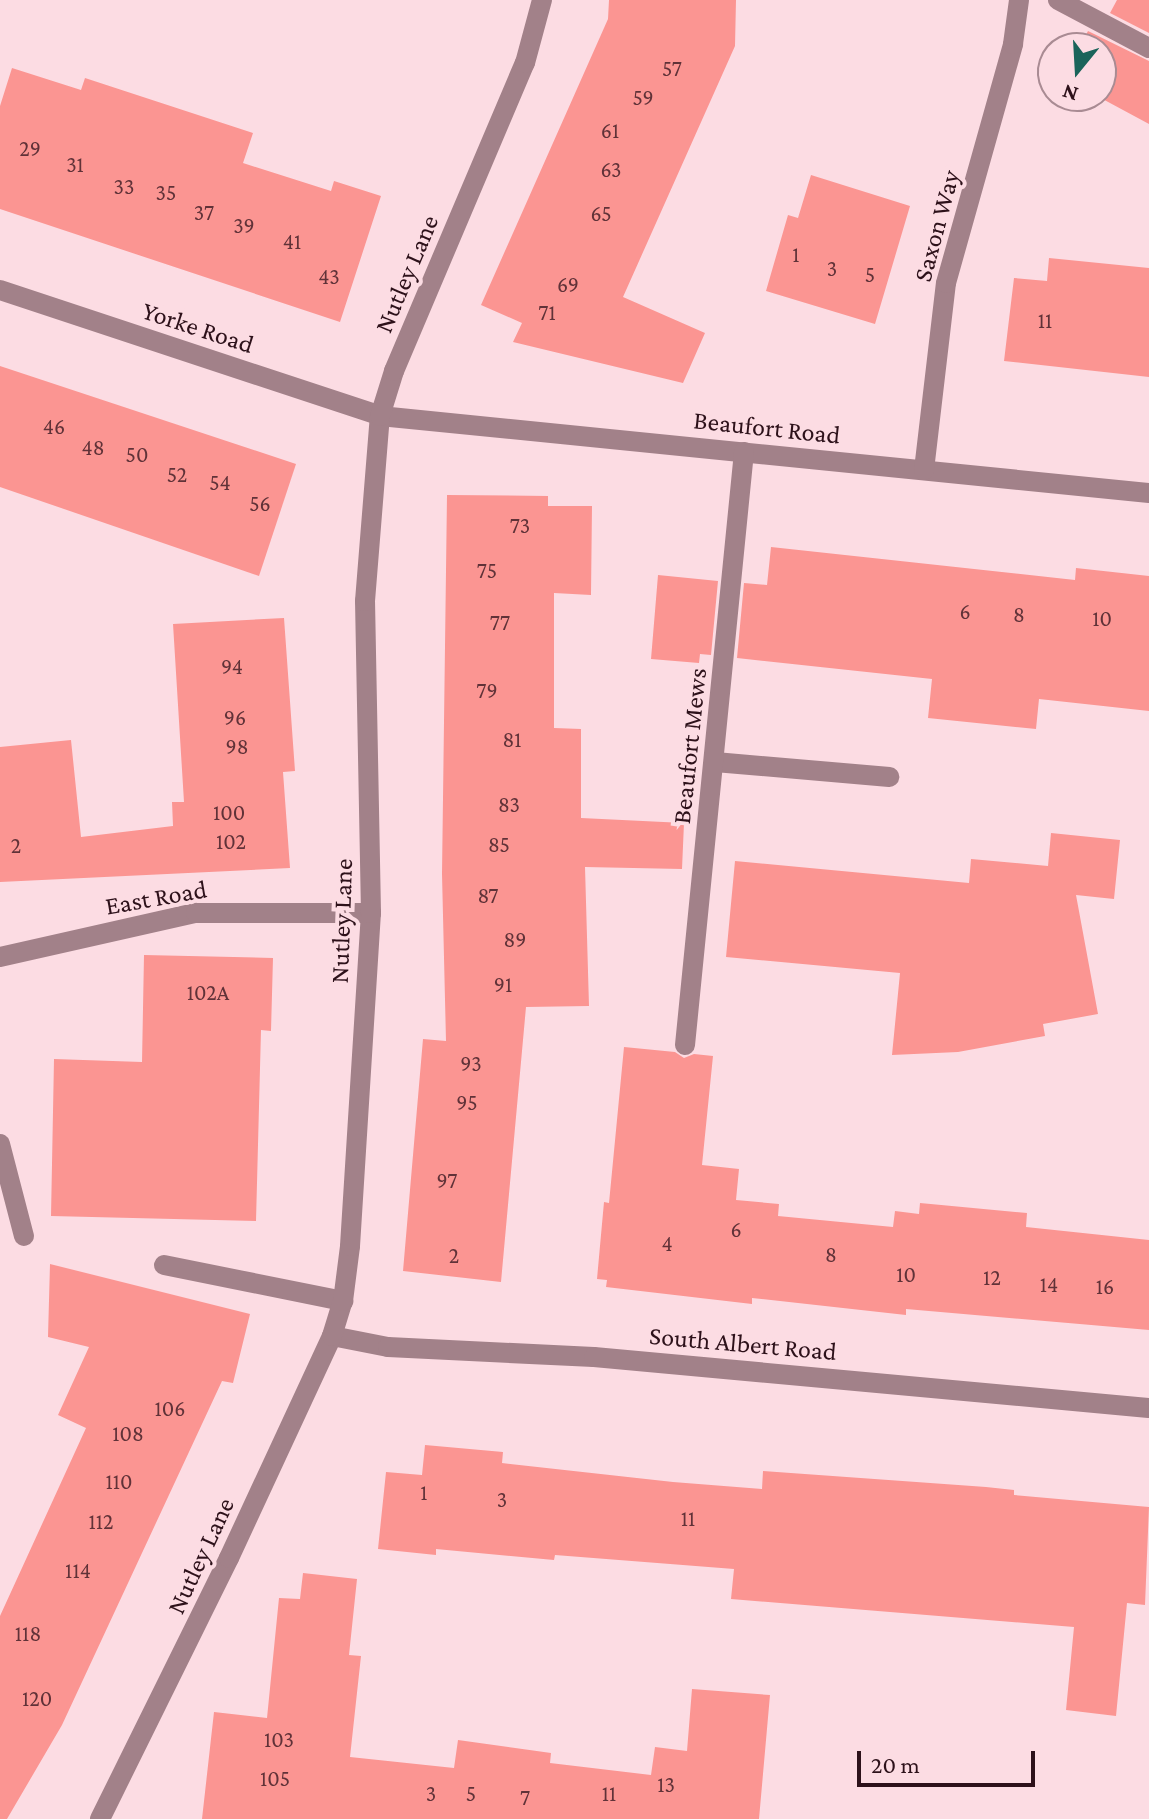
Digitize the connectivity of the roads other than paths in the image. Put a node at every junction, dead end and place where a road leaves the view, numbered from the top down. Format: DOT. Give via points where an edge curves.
graph roads {
  1 [pos="542,0"];
  2 [pos="1019,0"];
  3 [pos="1058,0"];
  4 [pos="1149,48"];
  5 [pos="0,290"];
  6 [pos="380,416"];
  7 [pos="744,452"];
  8 [pos="924,470"];
  9 [pos="1149,493"];
  10 [pos="715,762"];
  11 [pos="889,777"];
  12 [pos="371,913"];
  13 [pos="0,957"];
  14 [pos="685,1045"];
  15 [pos="0,1144"];
  16 [pos="24,1236"];
  17 [pos="164,1265"];
  18 [pos="343,1301"];
  19 [pos="332,1336"];
  20 [pos="1149,1408"];
  21 [pos="100,1819"];
  1 -- 6 [label="street, Nutley Lane" via="525,63"];
  2 -- 8 [label="street, Saxon Way" via="1013,44 946,283"];
  3 -- 4 [label="street"];
  5 -- 6 [label="street, Yorke Road"];
  6 -- 7 [label="street, Beaufort Road"];
  6 -- 12 [label="street, Nutley Lane" via="365,601"];
  7 -- 8 [label="street, Beaufort Road"];
  7 -- 10 [label="street, Beaufort Mews"];
  8 -- 9 [label="street, Beaufort Road"];
  10 -- 11 [label="street"];
  10 -- 14 [label="street, Beaufort Mews"];
  12 -- 13 [label="street, East Road" via="196,913"];
  12 -- 18 [label="street, Nutley Lane"];
  15 -- 16 [label="street"];
  17 -- 18 [label="street"];
  18 -- 19 [label="street, Nutley Lane"];
  19 -- 20 [label="street, South Albert Road" via="388,1347 594,1357"];
  19 -- 21 [label="street, Nutley Lane"];
}
